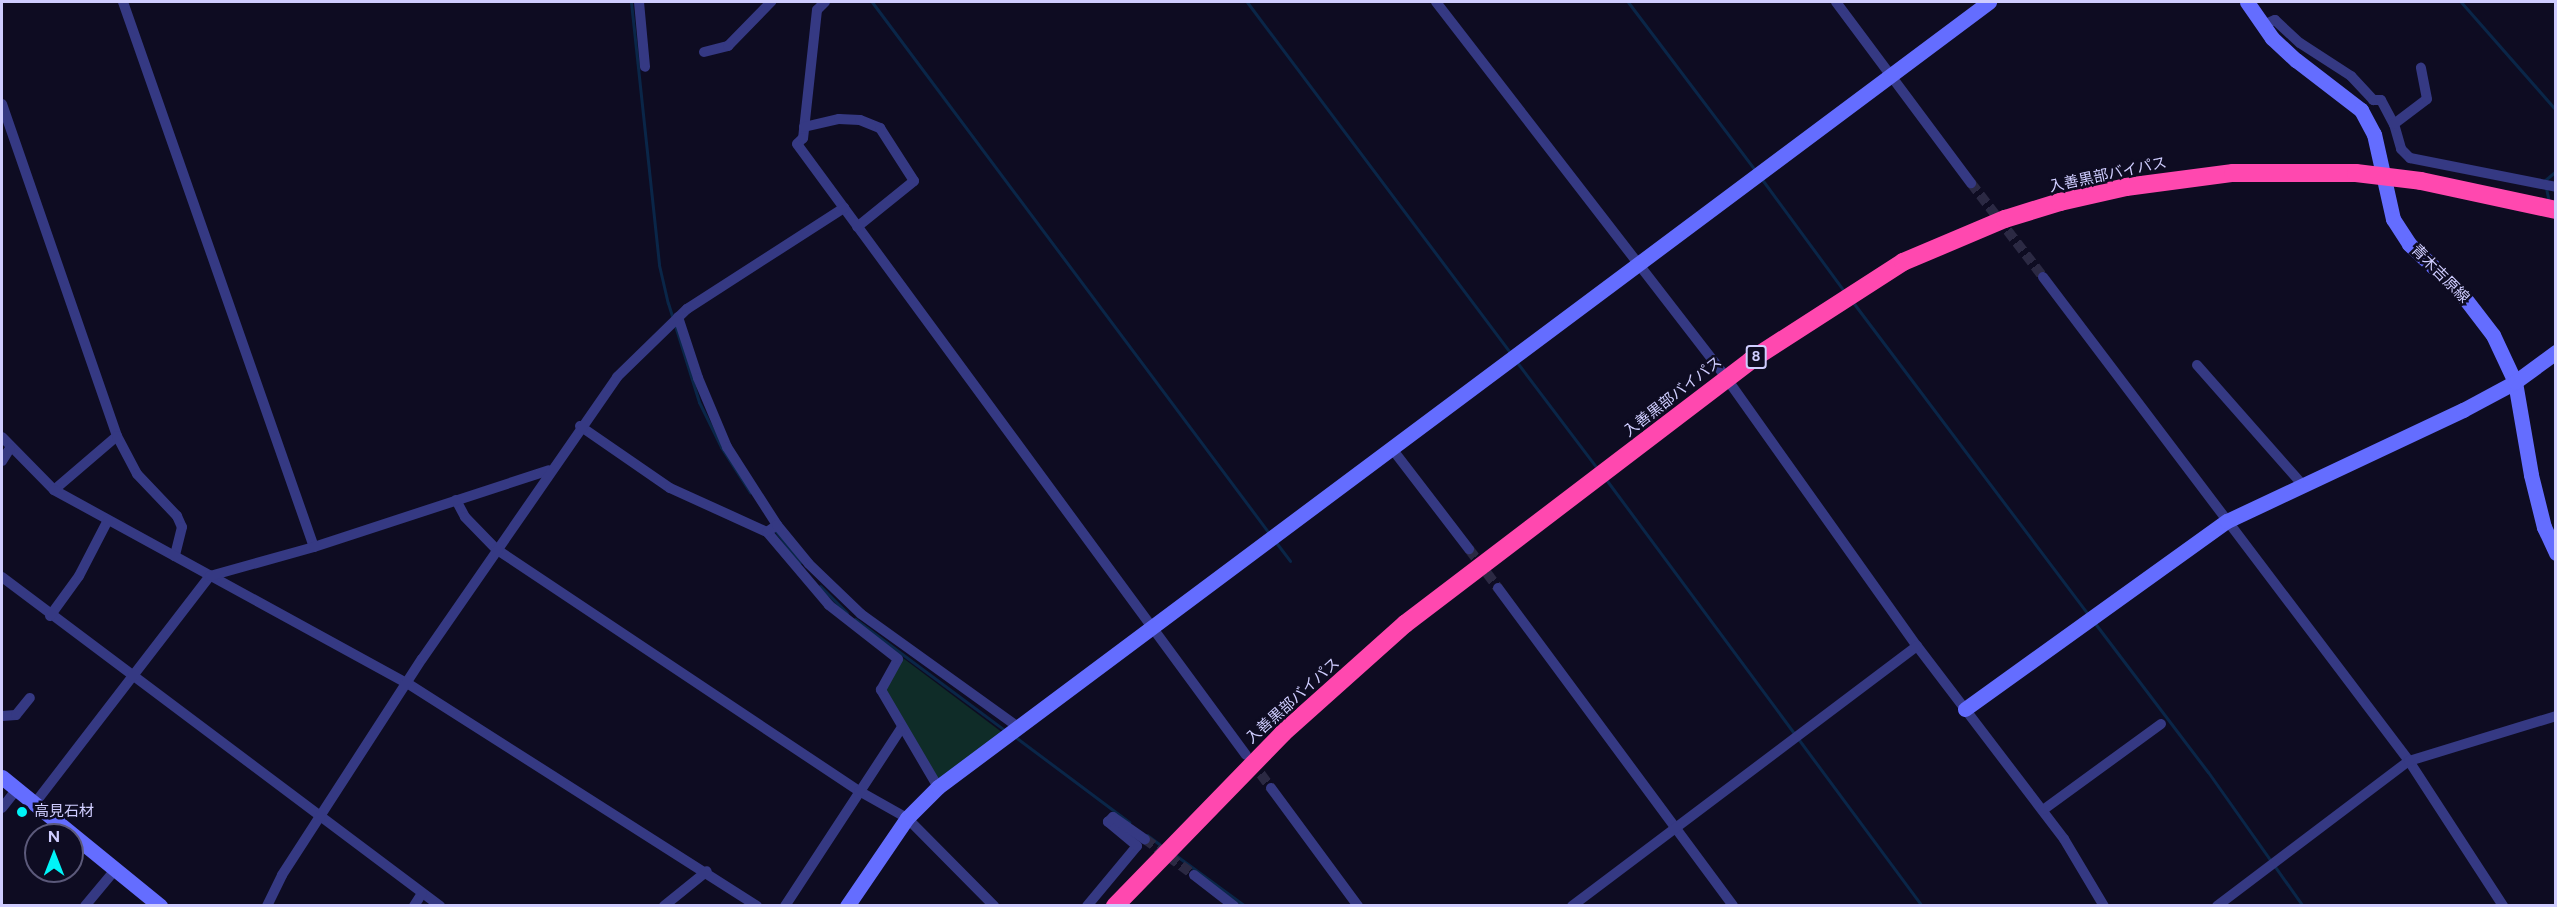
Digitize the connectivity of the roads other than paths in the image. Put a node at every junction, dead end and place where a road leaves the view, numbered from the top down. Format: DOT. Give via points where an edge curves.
graph roads {
  1 [pos="123,2"];
  2 [pos="639,2"];
  3 [pos="771,2"];
  4 [pos="823,2"];
  5 [pos="1436,2"];
  6 [pos="1836,2"];
  7 [pos="1989,2"];
  8 [pos="2247,2"];
  9 [pos="2264,25"];
  10 [pos="704,52"];
  11 [pos="645,66"];
  12 [pos="2421,68"];
  13 [pos="1891,75"];
  14 [pos="2,104"];
  15 [pos="2394,124"];
  16 [pos="804,126"];
  17 [pos="2385,177"];
  18 [pos="1971,183"];
  19 [pos="2556,187"];
  20 [pos="844,208"];
  21 [pos="2556,210"];
  22 [pos="857,227"];
  23 [pos="1636,264"];
  24 [pos="2043,277"];
  25 [pos="678,317"];
  26 [pos="2556,352"];
  27 [pos="2197,365"];
  28 [pos="1727,379"];
  29 [pos="2515,382"];
  30 [pos="580,426"];
  31 [pos="117,436"];
  32 [pos="2,437"];
  33 [pos="10,448"];
  34 [pos="1393,450"];
  35 [pos="2,461"];
  36 [pos="549,470"];
  37 [pos="2301,483"];
  38 [pos="54,490"];
  39 [pos="456,500"];
  40 [pos="108,520"];
  41 [pos="2227,521"];
  42 [pos="777,525"];
  43 [pos="767,532"];
  44 [pos="314,547"];
  45 [pos="496,549"];
  46 [pos="1469,549"];
  47 [pos="2556,554"];
  48 [pos="175,556"];
  49 [pos="210,576"];
  50 [pos="2,577"];
  51 [pos="1498,588"];
  52 [pos="50,616"];
  53 [pos="1154,625"];
  54 [pos="1917,646"];
  55 [pos="132,678"];
  56 [pos="407,683"];
  57 [pos="30,698"];
  58 [pos="1965,709"];
  59 [pos="2,716"];
  60 [pos="2556,716"];
  61 [pos="2161,724"];
  62 [pos="1018,727"];
  63 [pos="901,729"];
  64 [pos="1246,754"];
  65 [pos="2409,761"];
  66 [pos="2,777"];
  67 [pos="938,787"];
  68 [pos="1271,788"];
  69 [pos="16,789"];
  70 [pos="859,791"];
  71 [pos="35,803"];
  72 [pos="2,808"];
  73 [pos="2043,810"];
  74 [pos="319,818"];
  75 [pos="907,818"];
  76 [pos="1676,827"];
  77 [pos="1145,839"];
  78 [pos="115,870"];
  79 [pos="707,871"];
  80 [pos="1194,875"];
  81 [pos="422,893"];
  82 [pos="85,906"];
  83 [pos="159,906"];
  84 [pos="267,906"];
  85 [pos="414,906"];
  86 [pos="440,906"];
  87 [pos="664,906"];
  88 [pos="758,906"];
  89 [pos="785,906"];
  90 [pos="847,906"];
  91 [pos="994,906"];
  92 [pos="1087,906"];
  93 [pos="1115,906"];
  94 [pos="1234,906"];
  95 [pos="1358,906"];
  96 [pos="1572,906"];
  97 [pos="1733,906"];
  98 [pos="2104,906"];
  99 [pos="2217,906"];
  100 [pos="2503,906"];
  1 -- 44 [label="street"];
  2 -- 11 [label="street"];
  3 -- 10 [label="street" via="728,46"];
  4 -- 16 [label="street" via="817,10"];
  5 -- 23 [label="street"];
  6 -- 13 [label="street"];
  7 -- 13 [label="street"];
  8 -- 9 [label="street, 青木吉原線"];
  9 -- 15 [label="street" via="2275,20 2300,43 2351,76 2373,100 2381,100"];
  9 -- 17 [label="street, 青木吉原線" via="2296,60 2361,110 2374,134"];
  12 -- 15 [label="street" via="2427,99"];
  13 -- 18 [label="street"];
  13 -- 23 [label="street"];
  14 -- 31 [label="street"];
  15 -- 19 [label="street" via="2402,149 2410,158"];
  16 -- 20 [label="street" via="803,138 797,144"];
  16 -- 22 [label="street" via="861,120 880,128 914,181"];
  17 -- 21 [label="highway, 入善黒部バイパス / 8"];
  17 -- 28 [label="highway, 入善黒部バイパス / 8" via="2313,171 2233,173 2126,187 2005,219 1903,262 1852,292"];
  17 -- 29 [label="street, 青木吉原線" via="2393,219 2409,244 2478,313"];
  20 -- 22 [label="street"];
  20 -- 25 [label="street"];
  22 -- 53 [label="street"];
  23 -- 28 [label="street"];
  23 -- 34 [label="street"];
  24 -- 41 [label="street"];
  25 -- 30 [label="street" via="617,376"];
  25 -- 42 [label="street" via="727,447"];
  26 -- 29 [label="street"];
  27 -- 37 [label="street"];
  28 -- 54 [label="street"];
  28 -- 93 [label="highway, 入善黒部バイパス / 8" via="1405,624 1283,733"];
  29 -- 37 [label="street"];
  29 -- 47 [label="street, 青木吉原線" via="2531,475 2544,527"];
  30 -- 36 [label="street"];
  30 -- 43 [label="street" via="670,488"];
  31 -- 38 [label="street"];
  31 -- 48 [label="street" via="137,474 177,516 182,527"];
  32 -- 33 [label="street"];
  33 -- 35 [label="street"];
  33 -- 38 [label="street"];
  34 -- 46 [label="street"];
  34 -- 53 [label="street"];
  36 -- 39 [label="street"];
  36 -- 45 [label="street"];
  37 -- 41 [label="street"];
  38 -- 40 [label="street"];
  39 -- 44 [label="street"];
  39 -- 45 [label="street" via="465,517"];
  40 -- 48 [label="street"];
  40 -- 52 [label="street" via="79,576"];
  41 -- 58 [label="street"];
  41 -- 65 [label="street"];
  42 -- 43 [label="street"];
  42 -- 62 [label="street" via="809,564 861,614"];
  43 -- 63 [label="street" via="829,605 898,659 881,690"];
  44 -- 49 [label="street"];
  45 -- 56 [label="street"];
  45 -- 70 [label="street"];
  48 -- 49 [label="street"];
  49 -- 55 [label="street"];
  49 -- 56 [label="street"];
  50 -- 52 [label="street"];
  51 -- 76 [label="street"];
  52 -- 55 [label="street"];
  53 -- 62 [label="street"];
  53 -- 64 [label="street"];
  54 -- 58 [label="street"];
  54 -- 76 [label="street"];
  55 -- 71 [label="street"];
  55 -- 74 [label="street"];
  56 -- 74 [label="street"];
  56 -- 79 [label="street"];
  57 -- 59 [label="street" via="16,715"];
  58 -- 73 [label="street"];
  60 -- 65 [label="street"];
  61 -- 73 [label="street"];
  62 -- 67 [label="street"];
  63 -- 67 [label="street"];
  63 -- 70 [label="street"];
  65 -- 99 [label="street"];
  65 -- 100 [label="street"];
  66 -- 69 [label="street"];
  67 -- 75 [label="street"];
  68 -- 95 [label="street"];
  69 -- 71 [label="street"];
  69 -- 72 [label="street"];
  70 -- 75 [label="street"];
  70 -- 89 [label="street"];
  71 -- 78 [label="street"];
  73 -- 98 [label="street"];
  74 -- 81 [label="street"];
  74 -- 84 [label="street"];
  75 -- 90 [label="street"];
  75 -- 91 [label="street"];
  76 -- 96 [label="street"];
  76 -- 97 [label="street"];
  77 -- 92 [label="street" via="1113,817 1108,822 1137,846"];
  78 -- 82 [label="street"];
  78 -- 83 [label="street"];
  79 -- 87 [label="street"];
  79 -- 88 [label="street"];
  80 -- 94 [label="street"];
  81 -- 85 [label="street"];
  81 -- 86 [label="street"];
}
